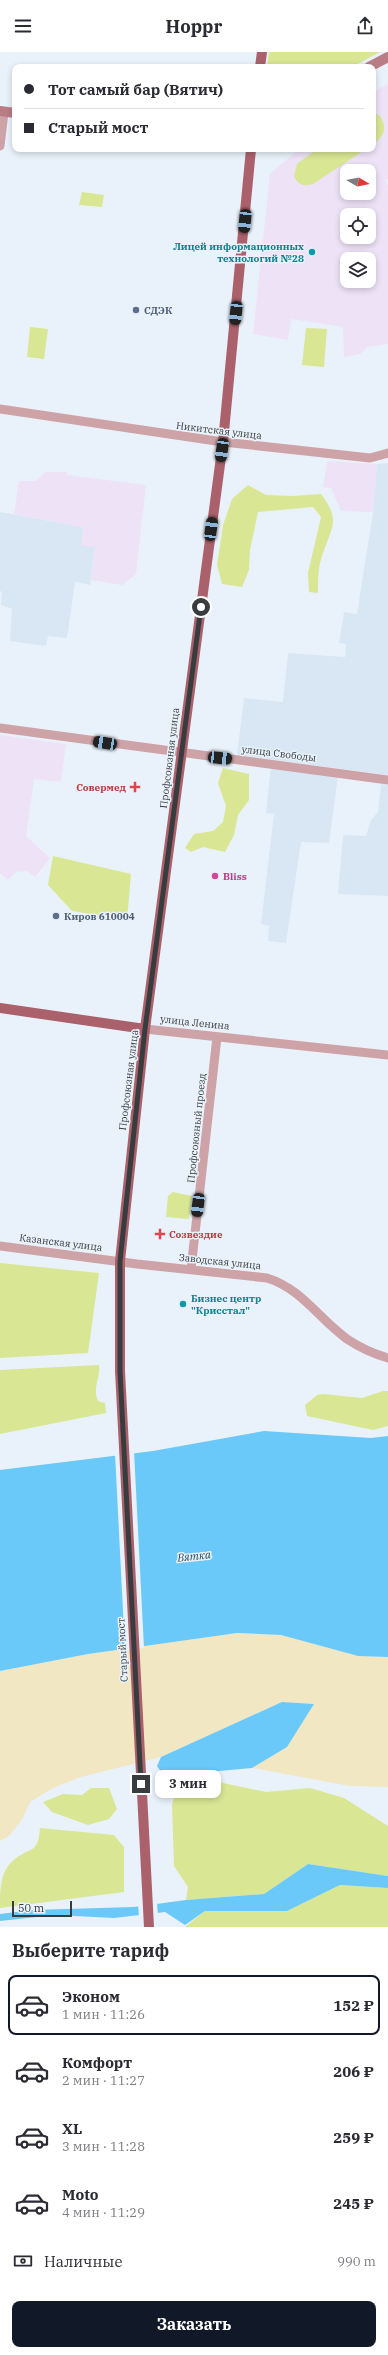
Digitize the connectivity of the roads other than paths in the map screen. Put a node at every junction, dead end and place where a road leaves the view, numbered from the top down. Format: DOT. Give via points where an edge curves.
graph roads {
  1 [pos="262,52"];
  2 [pos="388,56"];
  3 [pos="260,64"];
  4 [pos="374,64"];
  5 [pos="2,112"];
  6 [pos="12,113"];
  7 [pos="0,146"];
  8 [pos="251,152"];
  9 [pos="0,409"];
  10 [pos="223,442"];
  11 [pos="388,453"];
  12 [pos="0,728"];
  13 [pos="182,754"];
  14 [pos="388,780"];
  15 [pos="0,1008"];
  16 [pos="145,1029"];
  17 [pos="217,1037"];
  18 [pos="388,1055"];
  19 [pos="0,1246"];
  20 [pos="120,1261"];
  21 [pos="191,1269"];
  22 [pos="388,1358"];
  23 [pos="120,1371"];
  24 [pos="149,1927"];
  1 -- 3 [label="main road"];
  2 -- 4 [label="main road"];
  5 -- 6 [label="main road"];
  5 -- 7 [label="street"];
  8 -- 10 [label="main road, Профсоюзная улица"];
  9 -- 10 [label="street, Никитская улица"];
  10 -- 11 [label="street, Никитская улица" via="370,458"];
  10 -- 13 [label="main road, Профсоюзная улица"];
  12 -- 13 [label="street, улица Свободы"];
  13 -- 14 [label="street, улица Свободы" via="298,766"];
  13 -- 16 [label="main road, Профсоюзная улица"];
  15 -- 16 [label="main road, улица Ленина"];
  16 -- 17 [label="street, улица Ленина"];
  16 -- 20 [label="main road, Профсоюзная улица"];
  17 -- 18 [label="street, улица Ленина"];
  17 -- 21 [label="street, Профсоюзный проезд"];
  19 -- 20 [label="street, Казанская улица"];
  20 -- 21 [label="street, Заводская улица"];
  20 -- 23 [label="main road, Профсоюзная улица"];
  21 -- 22 [label="street, Заводская улица" via="256,1276 286,1285 314,1307 347,1339"];
  23 -- 24 [label="main road, Старый мост"];
}
